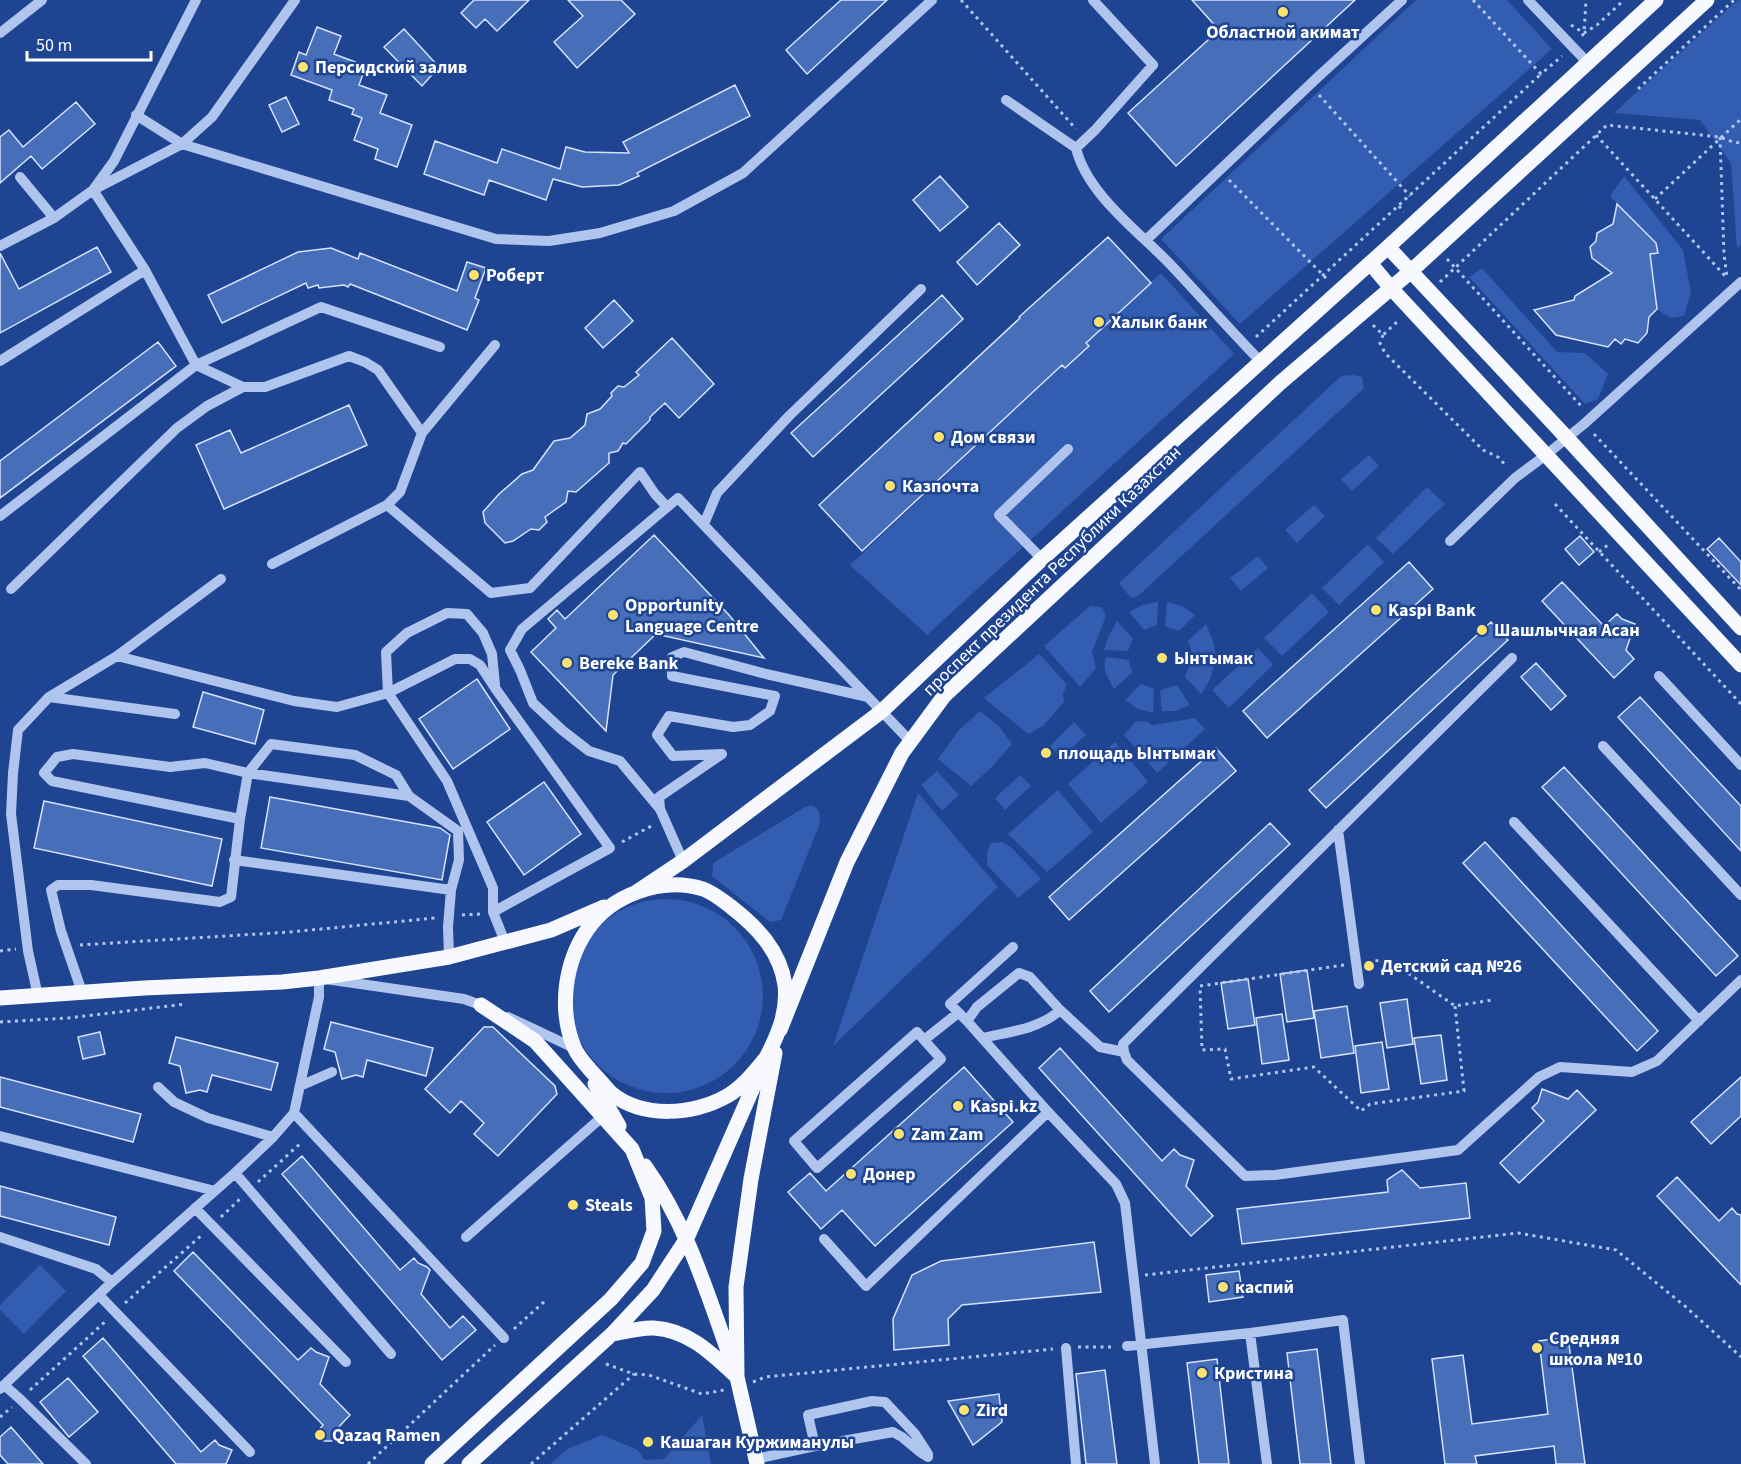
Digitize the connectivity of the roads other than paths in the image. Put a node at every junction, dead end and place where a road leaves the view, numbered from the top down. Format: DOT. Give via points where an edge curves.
graph roads {
  1 [pos="42,0"];
  2 [pos="196,0"];
  3 [pos="295,0"];
  4 [pos="932,0"];
  5 [pos="1093,0"];
  6 [pos="1402,0"];
  7 [pos="1527,0"];
  8 [pos="1656,0"];
  9 [pos="1707,0"];
  10 [pos="0,33"];
  11 [pos="1588,63"];
  12 [pos="1006,100"];
  13 [pos="136,115"];
  14 [pos="182,144"];
  15 [pos="1076,148"];
  16 [pos="20,177"];
  17 [pos="93,190"];
  18 [pos="54,218"];
  19 [pos="1146,240"];
  20 [pos="0,246"];
  21 [pos="1388,247"];
  22 [pos="1370,263"];
  23 [pos="145,270"];
  24 [pos="1410,272"];
  25 [pos="1741,282"];
  26 [pos="1390,288"];
  27 [pos="921,289"];
  28 [pos="495,345"];
  29 [pos="440,347"];
  30 [pos="0,361"];
  31 [pos="1261,362"];
  32 [pos="196,364"];
  33 [pos="1280,383"];
  34 [pos="243,387"];
  35 [pos="422,433"];
  36 [pos="1567,438"];
  37 [pos="1068,449"];
  38 [pos="1546,455"];
  39 [pos="387,505"];
  40 [pos="667,507"];
  41 [pos="0,516"];
  42 [pos="704,524"];
  43 [pos="1450,541"];
  44 [pos="1042,559"];
  45 [pos="272,564"];
  46 [pos="221,579"];
  47 [pos="11,589"];
  48 [pos="1741,628"];
  49 [pos="117,656"];
  50 [pos="1512,658"];
  51 [pos="1741,665"];
  52 [pos="1659,676"];
  53 [pos="495,688"];
  54 [pos="388,693"];
  55 [pos="49,697"];
  56 [pos="868,697"];
  57 [pos="882,711"];
  58 [pos="175,714"];
  59 [pos="910,741"];
  60 [pos="1603,746"];
  61 [pos="1741,765"];
  62 [pos="248,773"];
  63 [pos="409,796"];
  64 [pos="662,814"];
  65 [pos="240,819"];
  66 [pos="1514,822"];
  67 [pos="1338,830"];
  68 [pos="234,860"];
  69 [pos="683,861"];
  70 [pos="451,890"];
  71 [pos="629,895"];
  72 [pos="1741,895"];
  73 [pos="493,912"];
  74 [pos="505,942"];
  75 [pos="1013,947"];
  76 [pos="449,957"];
  77 [pos="320,978"];
  78 [pos="1741,980"];
  79 [pos="1359,984"];
  80 [pos="82,992"];
  81 [pos="38,996"];
  82 [pos="0,998"];
  83 [pos="481,1005"];
  84 [pos="1060,1010"];
  85 [pos="958,1013"];
  86 [pos="967,1021"];
  87 [pos="1699,1021"];
  88 [pos="779,1033"];
  89 [pos="983,1038"];
  90 [pos="924,1040"];
  91 [pos="1124,1052"];
  92 [pos="577,1053"];
  93 [pos="766,1058"];
  94 [pos="332,1072"];
  95 [pos="300,1086"];
  96 [pos="158,1087"];
  97 [pos="1048,1112"];
  98 [pos="294,1113"];
  99 [pos="602,1117"];
  100 [pos="0,1136"];
  101 [pos="273,1137"];
  102 [pos="632,1149"];
  103 [pos="235,1173"];
  104 [pos="215,1191"];
  105 [pos="195,1208"];
  106 [pos="0,1237"];
  107 [pos="466,1238"];
  108 [pos="687,1238"];
  109 [pos="824,1239"];
  110 [pos="112,1282"];
  111 [pos="99,1295"];
  112 [pos="1250,1333"];
  113 [pos="612,1334"];
  114 [pos="504,1338"];
  115 [pos="1141,1345"];
  116 [pos="1127,1346"];
  117 [pos="1066,1348"];
  118 [pos="391,1354"];
  119 [pos="346,1362"];
  120 [pos="738,1382"];
  121 [pos="2,1387"];
  122 [pos="816,1446"];
  123 [pos="250,1452"];
  124 [pos="931,1460"];
  125 [pos="757,1461"];
  126 [pos="86,1464"];
  127 [pos="432,1464"];
  128 [pos="469,1464"];
  129 [pos="1076,1464"];
  130 [pos="1155,1464"];
  131 [pos="1267,1464"];
  132 [pos="1360,1464"];
  1 -- 10 [label="street"];
  2 -- 13 [label="street"];
  3 -- 14 [label="street" via="212,117"];
  4 -- 14 [label="street" via="743,173 674,211 600,233 549,241 496,239"];
  5 -- 15 [label="street" via="1153,65"];
  6 -- 19 [label="street"];
  7 -- 11 [label="street"];
  8 -- 11 [label="main road"];
  9 -- 24 [label="main road, проспект президента Республики Казахстан"];
  11 -- 21 [label="main road"];
  12 -- 15 [label="street"];
  13 -- 14 [label="street"];
  13 -- 17 [label="street" via="114,161"];
  14 -- 17 [label="street"];
  15 -- 19 [label="street" via="1079,161 1098,192"];
  16 -- 18 [label="street"];
  17 -- 18 [label="street"];
  17 -- 23 [label="street"];
  18 -- 20 [label="street"];
  19 -- 31 [label="street"];
  21 -- 22 [label="main road"];
  21 -- 24 [label="main road"];
  22 -- 26 [label="main road"];
  22 -- 31 [label="main road"];
  23 -- 30 [label="street"];
  23 -- 32 [label="street"];
  24 -- 26 [label="main road, проспект президента Республики Казахстан"];
  24 -- 36 [label="main road"];
  25 -- 36 [label="street"];
  26 -- 33 [label="main road, проспект президента Республики Казахстан"];
  26 -- 38 [label="main road"];
  27 -- 42 [label="street" via="790,415 717,493"];
  28 -- 35 [label="street"];
  29 -- 32 [label="street" via="321,307"];
  31 -- 33 [label="main road"];
  31 -- 44 [label="main road"];
  32 -- 34 [label="street"];
  32 -- 41 [label="street"];
  33 -- 59 [label="main road, проспект президента Республики Казахстан" via="944,696"];
  34 -- 35 [label="street" via="265,387 350,356 378,370"];
  34 -- 47 [label="street" via="177,428"];
  35 -- 39 [label="street" via="400,492"];
  36 -- 38 [label="street"];
  36 -- 48 [label="main road"];
  37 -- 44 [label="street" via="999,515"];
  38 -- 43 [label="street" via="1515,478"];
  38 -- 51 [label="main road"];
  39 -- 40 [label="street" via="491,594 530,588 640,472"];
  39 -- 45 [label="street"];
  40 -- 42 [label="street" via="678,498"];
  40 -- 64 [label="street" via="522,629 510,650 533,703 589,751 620,761"];
  42 -- 56 [label="street"];
  44 -- 57 [label="main road"];
  46 -- 49 [label="street"];
  49 -- 54 [label="street" via="294,701 337,706"];
  49 -- 55 [label="street"];
  50 -- 67 [label="street"];
  52 -- 61 [label="street"];
  53 -- 54 [label="street" via="480,665 470,659 455,659"];
  53 -- 54 [label="street" via="492,654 483,633 467,614 447,613 407,633 386,652"];
  53 -- 73 [label="street" via="610,848"];
  54 -- 73 [label="street" via="447,781 494,888"];
  55 -- 58 [label="street"];
  55 -- 81 [label="street" via="18,730 11,814"];
  56 -- 57 [label="street"];
  56 -- 64 [label="street" via="684,652 672,657 672,676 775,696 770,711 750,725 733,727 669,716 657,735 673,756 722,754 659,797"];
  57 -- 59 [label="street"];
  57 -- 69 [label="main road"];
  59 -- 88 [label="main road, проспект президента Республики Казахстан" via="847,862"];
  60 -- 72 [label="street"];
  62 -- 63 [label="street"];
  62 -- 63 [label="street" via="271,744 355,755 396,775"];
  62 -- 65 [label="street"];
  62 -- 65 [label="street" via="206,763 170,766 73,754 57,757 44,773 52,782"];
  63 -- 70 [label="street" via="458,831 459,860"];
  64 -- 69 [label="street"];
  65 -- 68 [label="street"];
  66 -- 87 [label="street"];
  67 -- 79 [label="street"];
  67 -- 91 [label="street" via="1123,1044"];
  68 -- 70 [label="street"];
  68 -- 80 [label="street" via="231,897 220,902 91,885 58,885 51,890"];
  69 -- 71 [label="main road"];
  70 -- 76 [label="street"];
  71 -- 74 [label="main road" via="551,930"];
  71 -- 88 [label="main road" via="659,886 705,889 752,923 778,962 785,985"];
  71 -- 92 [label="main road" via="604,911 575,951 565,998 567,1023"];
  73 -- 74 [label="street"];
  74 -- 76 [label="main road"];
  75 -- 85 [label="street" via="950,1004"];
  76 -- 77 [label="main road"];
  77 -- 80 [label="main road"];
  77 -- 83 [label="street" via="464,999"];
  77 -- 95 [label="street"];
  78 -- 87 [label="street"];
  80 -- 81 [label="main road"];
  81 -- 82 [label="main road"];
  83 -- 92 [label="street"];
  83 -- 99 [label="main road" via="535,1041"];
  84 -- 86 [label="street" via="1030,977 1019,973 977,1007"];
  84 -- 89 [label="street" via="1051,1019"];
  84 -- 91 [label="street" via="1100,1047"];
  85 -- 86 [label="street"];
  85 -- 90 [label="street"];
  86 -- 89 [label="street"];
  87 -- 91 [label="street" via="1657,1061 1632,1072 1560,1067 1539,1077 1458,1150 1275,1175 1245,1176 1127,1060"];
  88 -- 93 [label="main road"];
  88 -- 120 [label="main road" via="751,1179 736,1287"];
  89 -- 97 [label="street"];
  90 -- 90 [label="street" via="941,1059 817,1168 794,1141 917,1032"];
  92 -- 93 [label="main road" via="612,1093 633,1106 663,1112 687,1110 727,1096"];
  92 -- 102 [label="main road"];
  93 -- 108 [label="main road"];
  94 -- 95 [label="street"];
  95 -- 98 [label="street"];
  96 -- 101 [label="street" via="174,1102 208,1118"];
  97 -- 109 [label="street" via="866,1286"];
  97 -- 115 [label="street" via="1116,1184 1125,1203"];
  98 -- 101 [label="street"];
  98 -- 114 [label="street"];
  99 -- 102 [label="main road"];
  99 -- 107 [label="street"];
  100 -- 104 [label="street"];
  101 -- 103 [label="street"];
  102 -- 108 [label="main road" via="662,1190"];
  102 -- 127 [label="main road" via="651,1198 654,1231 642,1263 610,1299"];
  103 -- 104 [label="street"];
  103 -- 118 [label="street"];
  104 -- 105 [label="street"];
  105 -- 110 [label="street"];
  105 -- 119 [label="street"];
  106 -- 110 [label="street" via="96,1269"];
  108 -- 113 [label="main road" via="653,1290"];
  108 -- 120 [label="main road"];
  110 -- 111 [label="street"];
  111 -- 121 [label="street"];
  111 -- 123 [label="street"];
  112 -- 115 [label="street"];
  112 -- 131 [label="street"];
  112 -- 132 [label="street" via="1343,1320"];
  113 -- 120 [label="main road" via="653,1328 684,1334 705,1347"];
  113 -- 128 [label="main road"];
  115 -- 116 [label="street"];
  115 -- 130 [label="street"];
  117 -- 129 [label="street"];
  120 -- 125 [label="main road"];
  121 -- 126 [label="street" via="20,1399"];
  122 -- 124 [label="street" via="893,1432"];
  122 -- 124 [label="street" via="808,1414 885,1402 915,1434"];
  122 -- 125 [label="street"];
}
